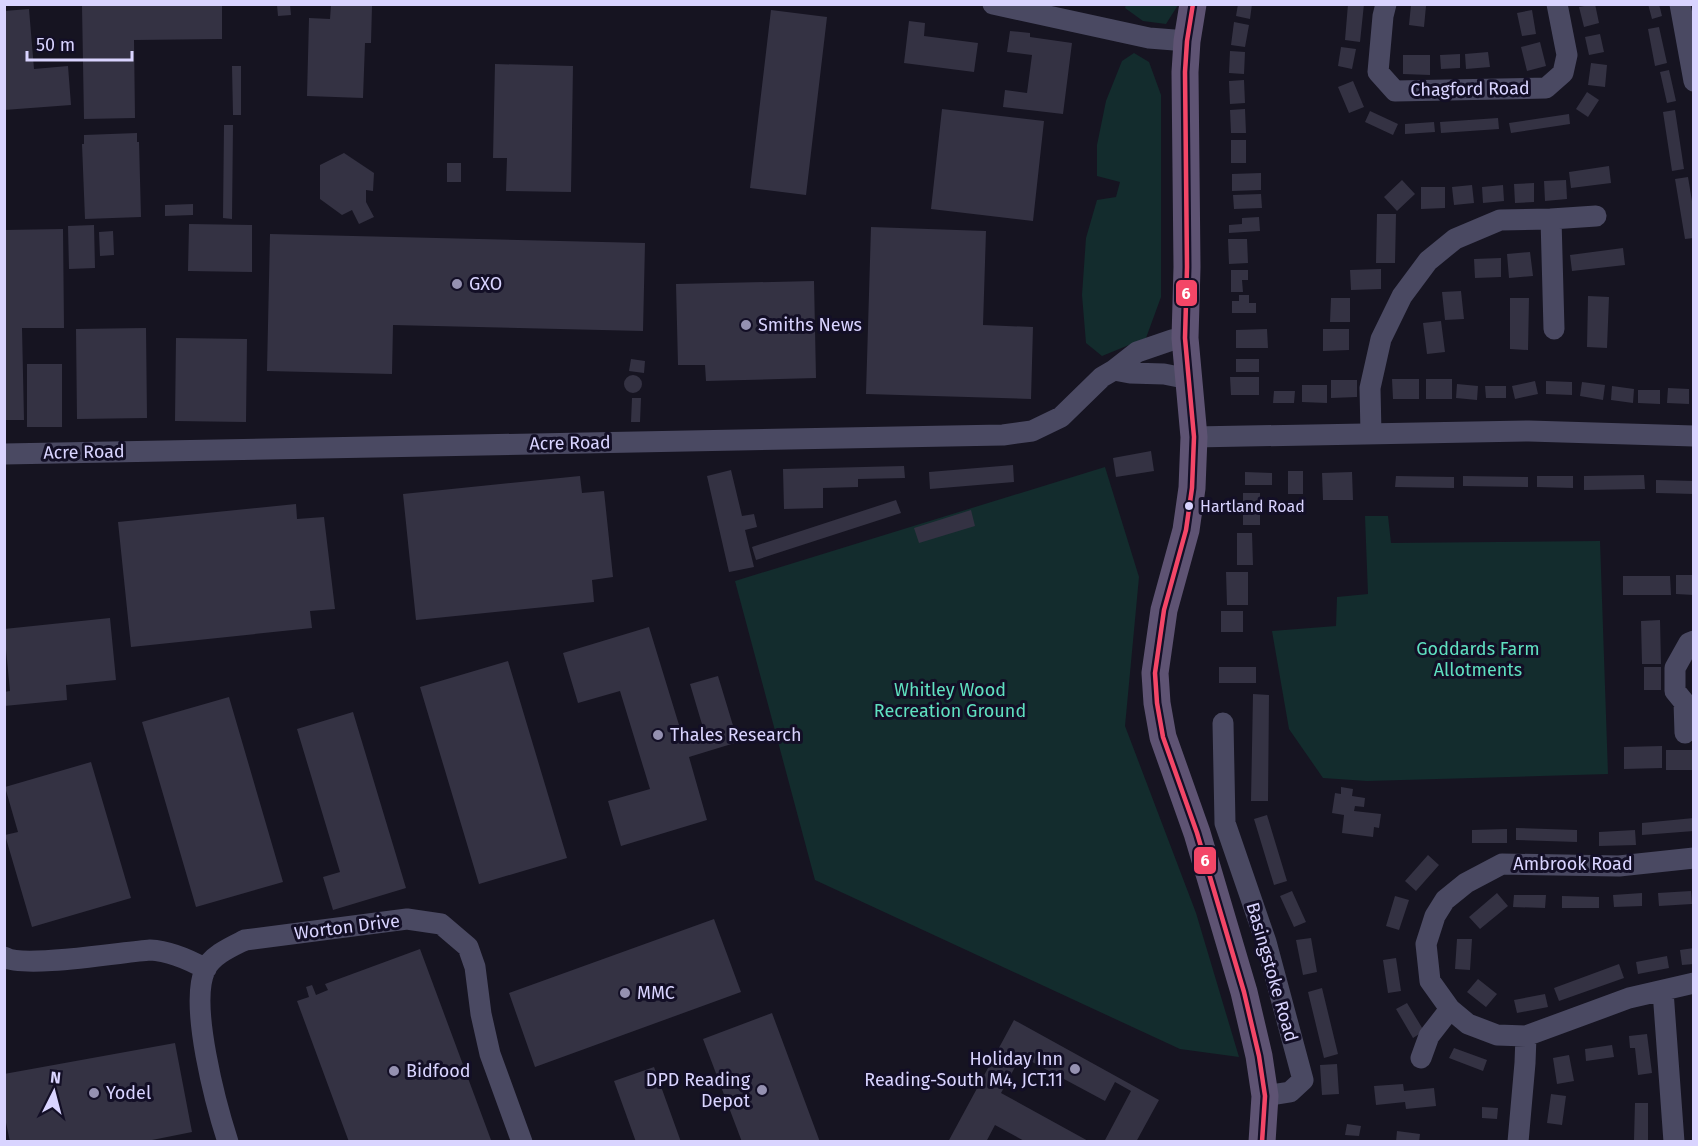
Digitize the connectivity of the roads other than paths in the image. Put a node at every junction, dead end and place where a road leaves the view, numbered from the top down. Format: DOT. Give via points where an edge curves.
graph roads {
  1 [pos="993,4"];
  2 [pos="1193,4"];
  3 [pos="1386,4"];
  4 [pos="1557,4"];
  5 [pos="1680,4"];
  6 [pos="1690,36"];
  7 [pos="1187,41"];
  8 [pos="1694,81"];
  9 [pos="1596,216"];
  10 [pos="1551,219"];
  11 [pos="1554,329"];
  12 [pos="1185,338"];
  13 [pos="1114,370"];
  14 [pos="1189,379"];
  15 [pos="1371,434"];
  16 [pos="1694,436"];
  17 [pos="1194,437"];
  18 [pos="4,454"];
  19 [pos="1694,641"];
  20 [pos="1223,723"];
  21 [pos="1685,733"];
  22 [pos="1225,823"];
  23 [pos="1197,833"];
  24 [pos="1694,858"];
  25 [pos="4,957"];
  26 [pos="206,969"];
  27 [pos="1694,983"];
  28 [pos="1663,991"];
  29 [pos="1450,1009"];
  30 [pos="1526,1036"];
  31 [pos="1421,1058"];
  32 [pos="1265,1096"];
  33 [pos="1681,1129"];
  34 [pos="228,1142"];
  35 [pos="522,1142"];
  36 [pos="1262,1142"];
  37 [pos="1518,1142"];
  1 -- 7 [label="street" via="1149,38"];
  2 -- 7 [label="main road, Basingstoke Road"];
  3 -- 4 [label="street, Chagford Road" via="1378,72 1395,91 1546,88 1563,73 1567,55"];
  5 -- 6 [label="street"];
  6 -- 8 [label="street"];
  7 -- 12 [label="main road, Basingstoke Road"];
  9 -- 10 [label="street"];
  10 -- 11 [label="street"];
  10 -- 15 [label="street" via="1500,220 1455,239 1428,261 1402,296 1381,339 1370,388"];
  12 -- 13 [label="street, Acre Road" via="1137,352"];
  12 -- 14 [label="main road, Basingstoke Road"];
  13 -- 14 [label="street"];
  13 -- 18 [label="street, Acre Road" via="1061,417 1032,431 1003,435"];
  14 -- 17 [label="main road, Basingstoke Road"];
  15 -- 16 [label="street" via="1529,431"];
  15 -- 17 [label="street"];
  17 -- 23 [label="main road, Basingstoke Road" via="1186,530 1164,609 1155,673 1163,737"];
  19 -- 21 [label="street" via="1675,668 1675,691 1684,702"];
  20 -- 22 [label="street, Basingstoke Road"];
  22 -- 23 [label="street"];
  22 -- 32 [label="street, Basingstoke Road" via="1266,942 1303,1080 1290,1092"];
  23 -- 32 [label="main road, Basingstoke Road" via="1245,992"];
  24 -- 29 [label="street, Ambrook Road" via="1619,866 1502,864 1466,883 1445,900 1426,944 1430,981"];
  25 -- 26 [label="street" via="34,962 150,950 179,956"];
  26 -- 34 [label="street" via="200,990 202,1028 216,1104"];
  26 -- 35 [label="street, Worton Drive" via="222,952 245,940 407,919 441,924 468,947 490,1054"];
  27 -- 28 [label="street, Ambrook Road"];
  28 -- 30 [label="street, Ambrook Road" via="1629,998"];
  28 -- 33 [label="street"];
  29 -- 30 [label="street, Ambrook Road" via="1468,1024 1497,1035"];
  29 -- 31 [label="street" via="1429,1036"];
  30 -- 37 [label="street"];
  32 -- 36 [label="main road, Basingstoke Road"];
}
